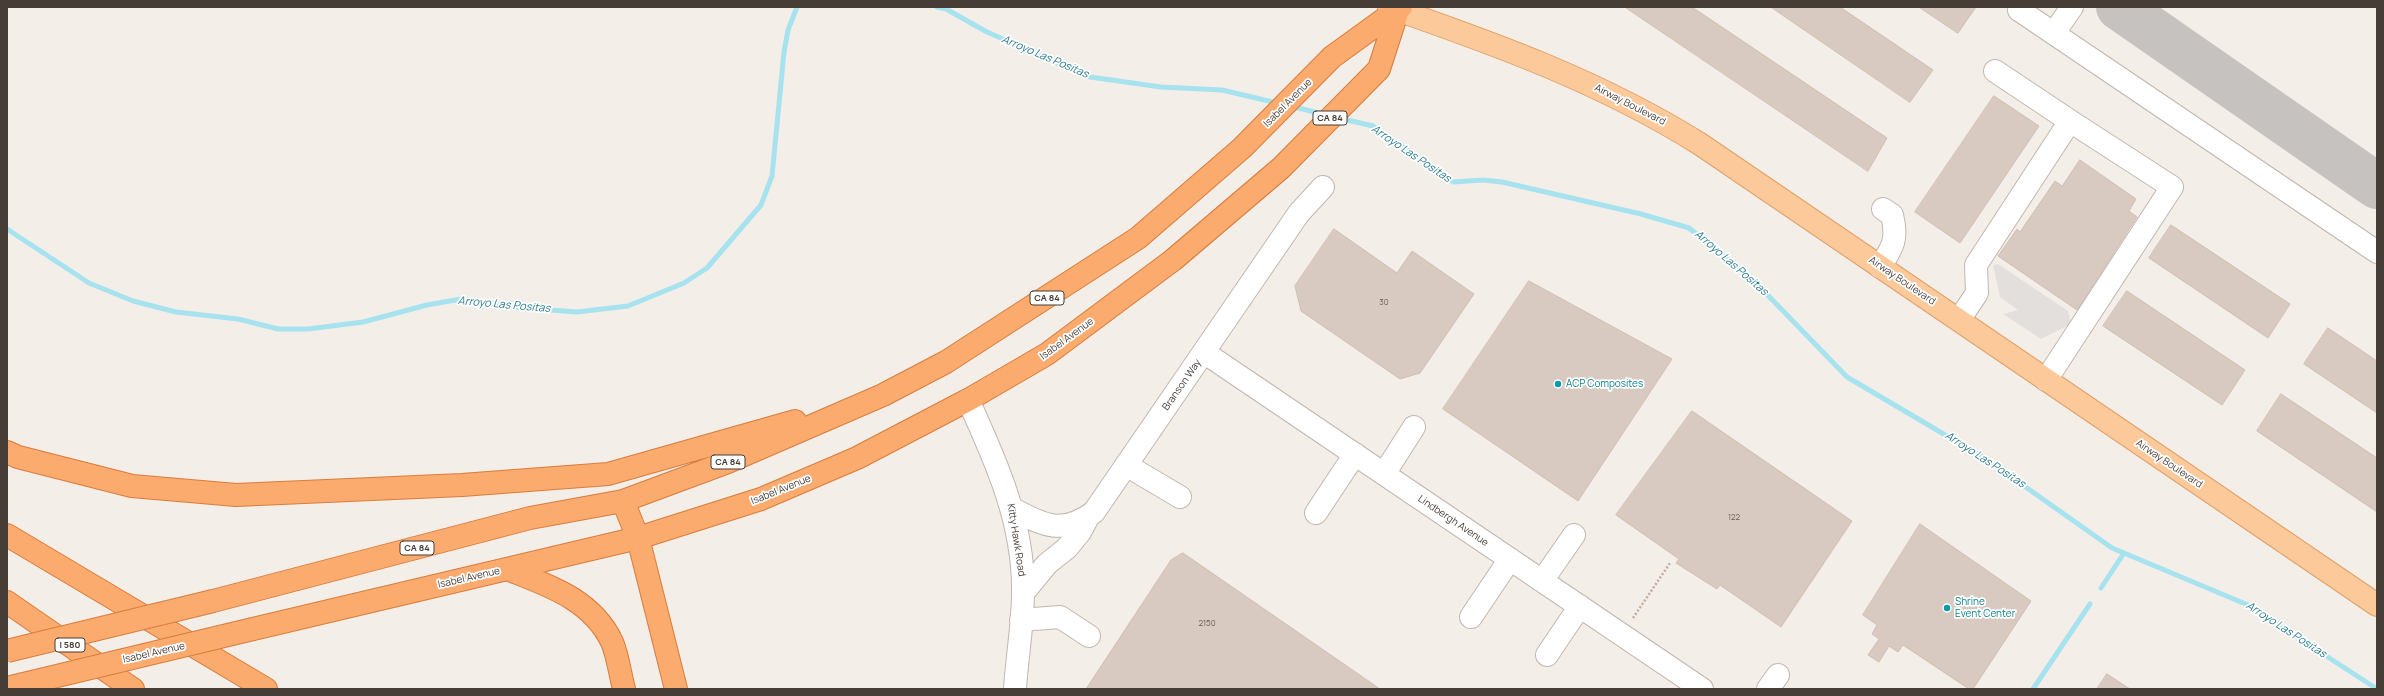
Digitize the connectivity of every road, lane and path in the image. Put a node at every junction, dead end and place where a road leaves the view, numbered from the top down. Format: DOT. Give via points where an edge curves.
graph roads {
  1 [pos="2072,7"];
  2 [pos="1396,8"];
  3 [pos="2019,10"];
  4 [pos="2054,33"];
  5 [pos="1995,71"];
  6 [pos="2070,120"];
  7 [pos="1323,187"];
  8 [pos="1883,209"];
  9 [pos="2377,252"];
  10 [pos="1880,267"];
  11 [pos="1959,320"];
  12 [pos="1204,352"];
  13 [pos="2046,380"];
  14 [pos="968,400"];
  15 [pos="831,418"];
  16 [pos="1414,427"];
  17 [pos="7,452"];
  18 [pos="1355,454"];
  19 [pos="1126,466"];
  20 [pos="1384,474"];
  21 [pos="1180,497"];
  22 [pos="623,501"];
  23 [pos="1013,509"];
  24 [pos="1316,513"];
  25 [pos="1088,517"];
  26 [pos="7,535"];
  27 [pos="1574,535"];
  28 [pos="638,538"];
  29 [pos="1510,559"];
  30 [pos="1670,562"];
  31 [pos="507,569"];
  32 [pos="1542,581"];
  33 [pos="1023,593"];
  34 [pos="7,602"];
  35 [pos="2377,605"];
  36 [pos="1580,606"];
  37 [pos="1471,617"];
  38 [pos="1021,620"];
  39 [pos="1631,621"];
  40 [pos="1089,636"];
  41 [pos="7,651"];
  42 [pos="1547,655"];
  43 [pos="7,682"];
  44 [pos="7,688"];
  45 [pos="18,689"];
  46 [pos="133,689"];
  47 [pos="266,689"];
  48 [pos="624,689"];
  49 [pos="676,689"];
  50 [pos="1015,689"];
  51 [pos="1702,689"];
  1 -- 4 [label="street"];
  2 -- 10 [label="main road, Airway Boulevard" via="1490,42 1632,104 1700,144"];
  2 -- 14 [label="highway, Isabel Avenue / CA 84" via="1379,69 1281,168 1173,260 1053,350"];
  2 -- 15 [label="highway, Isabel Avenue / CA 84" via="1332,57 1242,148 1138,238 946,362 883,395"];
  3 -- 4 [label="street"];
  4 -- 9 [label="street"];
  5 -- 6 [label="street"];
  6 -- 11 [label="street" via="1976,265 1976,294"];
  6 -- 13 [label="street" via="2172,187"];
  7 -- 12 [label="street, Branson Way" via="1299,212"];
  8 -- 10 [label="street" via="1892,215 1896,233 1891,250"];
  10 -- 11 [label="main road, Airway Boulevard"];
  11 -- 13 [label="main road, Airway Boulevard"];
  12 -- 18 [label="street, Lindbergh Avenue"];
  12 -- 19 [label="street, Branson Way"];
  13 -- 35 [label="main road, Airway Boulevard"];
  14 -- 23 [label="street, Kitty Hawk Road" via="998,465"];
  14 -- 28 [label="highway, Isabel Avenue / CA 84" via="857,458 760,499"];
  15 -- 17 [label="highway" via="810,417 608,474 474,484 236,495 132,486"];
  15 -- 22 [label="highway, Isabel Avenue / CA 84" via="728,462"];
  16 -- 20 [label="street"];
  18 -- 20 [label="street, Lindbergh Avenue"];
  18 -- 24 [label="street"];
  19 -- 21 [label="street"];
  19 -- 25 [label="street, Branson Way"];
  20 -- 29 [label="street, Lindbergh Avenue"];
  22 -- 28 [label="highway"];
  22 -- 41 [label="highway, Isabel Avenue / CA 84, bridge" via="530,518 213,601"];
  23 -- 25 [label="street, Branson Way" via="1037,522 1064,526 1080,523"];
  23 -- 33 [label="street, Kitty Hawk Road"];
  25 -- 33 [label="street" via="1067,548 1047,564"];
  26 -- 47 [label="highway"];
  27 -- 32 [label="street"];
  28 -- 31 [label="highway, Isabel Avenue / CA 84"];
  28 -- 49 [label="highway"];
  29 -- 32 [label="street, Lindbergh Avenue"];
  29 -- 37 [label="street"];
  30 -- 39 [label="path"];
  31 -- 44 [label="highway, Isabel Avenue / CA 84, bridge"];
  31 -- 48 [label="highway" via="561,591 582,604 600,621 612,642"];
  32 -- 36 [label="street, Lindbergh Avenue"];
  33 -- 38 [label="street, Kitty Hawk Road"];
  34 -- 46 [label="highway, I 580"];
  36 -- 42 [label="street"];
  36 -- 51 [label="street, Lindbergh Avenue"];
  38 -- 40 [label="street" via="1060,616"];
  38 -- 50 [label="street, Kitty Hawk Road"];
  43 -- 45 [label="highway"];
}
